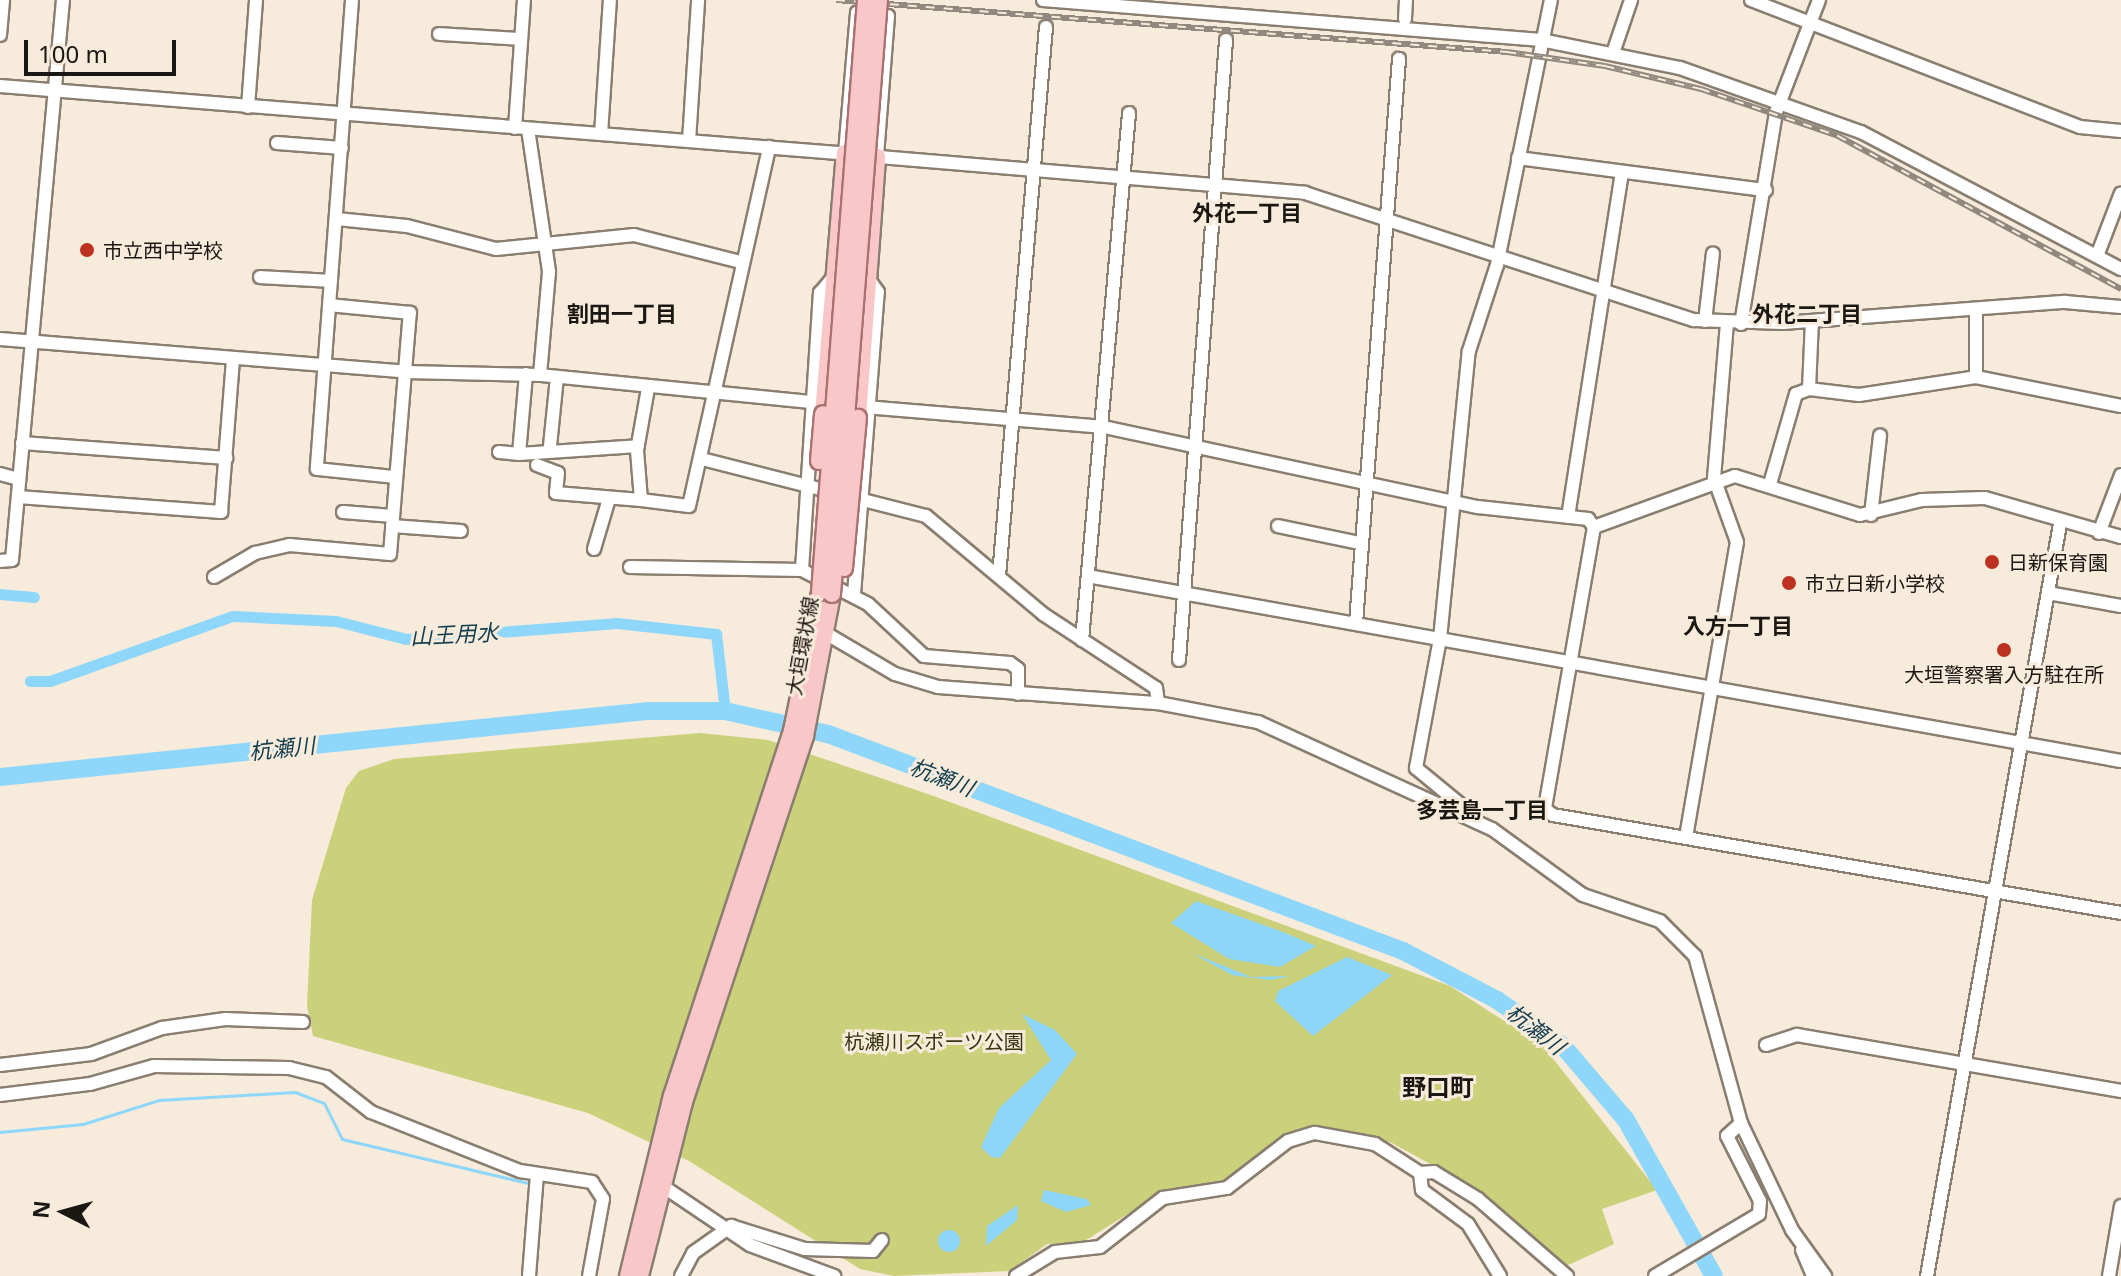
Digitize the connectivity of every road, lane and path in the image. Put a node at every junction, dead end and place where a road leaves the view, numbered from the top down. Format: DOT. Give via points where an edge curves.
graph roads {
  1 [pos="3,0"];
  2 [pos="63,0"];
  3 [pos="256,0"];
  4 [pos="352,0"];
  5 [pos="524,0"];
  6 [pos="610,0"];
  7 [pos="698,0"];
  8 [pos="866,0"];
  9 [pos="879,0"];
  10 [pos="1043,0"];
  11 [pos="1228,0"];
  12 [pos="1406,0"];
  13 [pos="1551,0"];
  14 [pos="1631,0"];
  15 [pos="1751,0"];
  16 [pos="1819,0"];
  17 [pos="1137,4"];
  18 [pos="1227,16"];
  19 [pos="1405,19"];
  20 [pos="1811,23"];
  21 [pos="1046,27"];
  22 [pos="439,34"];
  23 [pos="0,35"];
  24 [pos="521,39"];
  25 [pos="1226,40"];
  26 [pos="1541,40"];
  27 [pos="1613,53"];
  28 [pos="1399,59"];
  29 [pos="0,86"];
  30 [pos="55,91"];
  31 [pos="1781,101"];
  32 [pos="248,107"];
  33 [pos="1129,113"];
  34 [pos="344,115"];
  35 [pos="522,129"];
  36 [pos="2121,131"];
  37 [pos="601,134"];
  38 [pos="689,141"];
  39 [pos="277,143"];
  40 [pos="769,147"];
  41 [pos="342,148"];
  42 [pos="845,153"];
  43 [pos="877,157"];
  44 [pos="1518,158"];
  45 [pos="1032,167"];
  46 [pos="1622,172"];
  47 [pos="1123,175"];
  48 [pos="1216,181"];
  49 [pos="1766,190"];
  50 [pos="2121,193"];
  51 [pos="337,219"];
  52 [pos="1387,220"];
  53 [pos="546,245"];
  54 [pos="1713,253"];
  55 [pos="2097,256"];
  56 [pos="1496,257"];
  57 [pos="741,262"];
  58 [pos="2121,269"];
  59 [pos="260,277"];
  60 [pos="331,281"];
  61 [pos="1606,295"];
  62 [pos="329,305"];
  63 [pos="2121,307"];
  64 [pos="1976,309"];
  65 [pos="1705,321"];
  66 [pos="1812,321"];
  67 [pos="1734,324"];
  68 [pos="0,339"];
  69 [pos="32,342"];
  70 [pos="233,358"];
  71 [pos="325,365"];
  72 [pos="406,372"];
  73 [pos="526,374"];
  74 [pos="540,375"];
  75 [pos="557,377"];
  76 [pos="1976,377"];
  77 [pos="648,388"];
  78 [pos="1809,389"];
  79 [pos="719,396"];
  80 [pos="2120,403"];
  81 [pos="818,407"];
  82 [pos="864,411"];
  83 [pos="1013,419"];
  84 [pos="1104,427"];
  85 [pos="1880,436"];
  86 [pos="22,443"];
  87 [pos="550,446"];
  88 [pos="638,446"];
  89 [pos="1194,446"];
  90 [pos="499,452"];
  91 [pos="519,454"];
  92 [pos="226,458"];
  93 [pos="702,459"];
  94 [pos="537,465"];
  95 [pos="0,474"];
  96 [pos="2121,475"];
  97 [pos="395,477"];
  98 [pos="1714,478"];
  99 [pos="19,479"];
  100 [pos="1367,483"];
  101 [pos="1770,484"];
  102 [pos="805,485"];
  103 [pos="18,497"];
  104 [pos="863,499"];
  105 [pos="641,500"];
  106 [pos="1451,501"];
  107 [pos="608,502"];
  108 [pos="343,512"];
  109 [pos="1871,515"];
  110 [pos="1568,517"];
  111 [pos="393,521"];
  112 [pos="2060,524"];
  113 [pos="1278,526"];
  114 [pos="1594,527"];
  115 [pos="461,531"];
  116 [pos="2099,533"];
  117 [pos="2121,537"];
  118 [pos="1360,543"];
  119 [pos="594,549"];
  120 [pos="0,561"];
  121 [pos="630,567"];
  122 [pos="802,570"];
  123 [pos="999,576"];
  124 [pos="214,577"];
  125 [pos="1093,577"];
  126 [pos="832,593"];
  127 [pos="1182,593"];
  128 [pos="2048,593"];
  129 [pos="2121,606"];
  130 [pos="1356,623"];
  131 [pos="822,631"];
  132 [pos="1440,639"];
  133 [pos="1082,640"];
  134 [pos="1179,660"];
  135 [pos="1570,661"];
  136 [pos="1712,688"];
  137 [pos="1018,694"];
  138 [pos="1158,703"];
  139 [pos="2021,744"];
  140 [pos="2121,761"];
  141 [pos="1492,829"];
  142 [pos="1686,837"];
  143 [pos="1994,891"];
  144 [pos="2121,913"];
  145 [pos="303,1022"];
  146 [pos="1766,1045"];
  147 [pos="0,1065"];
  148 [pos="1964,1065"];
  149 [pos="2121,1091"];
  150 [pos="0,1095"];
  151 [pos="1741,1123"];
  152 [pos="1420,1173"];
  153 [pos="537,1175"];
  154 [pos="659,1175"];
  155 [pos="2121,1206"];
  156 [pos="722,1230"];
  157 [pos="882,1240"];
  158 [pos="1798,1240"];
  159 [pos="529,1276"];
  160 [pos="589,1276"];
  161 [pos="628,1276"];
  162 [pos="640,1276"];
  163 [pos="681,1276"];
  164 [pos="834,1276"];
  165 [pos="1016,1276"];
  166 [pos="1500,1276"];
  167 [pos="1567,1276"];
  168 [pos="1655,1276"];
  169 [pos="1813,1276"];
  170 [pos="1825,1276"];
  171 [pos="1927,1276"];
  172 [pos="2109,1276"];
  1 -- 23 [label="street"];
  2 -- 30 [label="street"];
  3 -- 32 [label="street"];
  4 -- 34 [label="street"];
  5 -- 24 [label="street"];
  6 -- 37 [label="street"];
  7 -- 38 [label="street"];
  8 -- 126 [label="main road, 大垣環状線, bridge"];
  9 -- 126 [label="main road, 大垣環状線, bridge"];
  10 -- 17 [label="street"];
  11 -- 18 [label="street"];
  12 -- 19 [label="street"];
  13 -- 26 [label="street"];
  14 -- 27 [label="street"];
  15 -- 20 [label="street"];
  16 -- 20 [label="street"];
  17 -- 18 [label="street"];
  18 -- 26 [label="street"];
  20 -- 31 [label="street"];
  20 -- 36 [label="street" via="2080,127"];
  21 -- 45 [label="street"];
  22 -- 24 [label="street"];
  24 -- 35 [label="street"];
  25 -- 48 [label="street"];
  26 -- 27 [label="street"];
  26 -- 44 [label="street"];
  27 -- 31 [label="street"];
  28 -- 52 [label="street"];
  29 -- 30 [label="street"];
  30 -- 32 [label="street"];
  30 -- 69 [label="street"];
  31 -- 49 [label="street"];
  31 -- 55 [label="street" via="1861,132"];
  32 -- 34 [label="street"];
  33 -- 47 [label="street"];
  34 -- 35 [label="street"];
  34 -- 41 [label="street"];
  35 -- 37 [label="street"];
  35 -- 53 [label="street"];
  37 -- 38 [label="street"];
  38 -- 40 [label="street"];
  39 -- 41 [label="street"];
  40 -- 42 [label="street"];
  40 -- 57 [label="street"];
  41 -- 51 [label="street"];
  42 -- 43 [label="street"];
  42 -- 43 [label="street" via="857,13 888,16"];
  42 -- 81 [label="main road"];
  43 -- 45 [label="street"];
  43 -- 82 [label="main road"];
  44 -- 46 [label="street"];
  44 -- 56 [label="street"];
  45 -- 47 [label="street"];
  45 -- 83 [label="street"];
  46 -- 49 [label="street"];
  46 -- 61 [label="street"];
  47 -- 48 [label="street"];
  47 -- 84 [label="street"];
  48 -- 52 [label="street" via="1305,193"];
  48 -- 89 [label="street"];
  49 -- 67 [label="street"];
  50 -- 55 [label="street"];
  51 -- 53 [label="street" via="407,226 496,249"];
  51 -- 60 [label="street"];
  52 -- 56 [label="street"];
  52 -- 100 [label="street"];
  53 -- 57 [label="street" via="634,235"];
  53 -- 74 [label="street"];
  54 -- 65 [label="street"];
  55 -- 58 [label="street"];
  56 -- 61 [label="street"];
  56 -- 106 [label="street" via="1469,351"];
  57 -- 79 [label="street"];
  59 -- 60 [label="street"];
  60 -- 62 [label="street"];
  61 -- 65 [label="street"];
  61 -- 110 [label="street"];
  62 -- 71 [label="street"];
  62 -- 72 [label="street" via="410,313"];
  63 -- 64 [label="street" via="2065,302"];
  64 -- 66 [label="street"];
  64 -- 76 [label="street"];
  65 -- 67 [label="street"];
  66 -- 67 [label="street"];
  66 -- 78 [label="street"];
  67 -- 98 [label="street"];
  68 -- 69 [label="street"];
  69 -- 70 [label="street"];
  69 -- 86 [label="street"];
  70 -- 71 [label="street"];
  70 -- 92 [label="street"];
  71 -- 72 [label="street"];
  71 -- 97 [label="street" via="317,469"];
  72 -- 73 [label="street"];
  72 -- 97 [label="street"];
  73 -- 74 [label="street"];
  73 -- 91 [label="street"];
  74 -- 75 [label="street"];
  75 -- 77 [label="street"];
  75 -- 87 [label="street"];
  76 -- 78 [label="street" via="1859,395"];
  76 -- 80 [label="street"];
  77 -- 79 [label="street"];
  77 -- 88 [label="street"];
  78 -- 101 [label="street" via="1796,394"];
  79 -- 81 [label="street"];
  79 -- 93 [label="street"];
  81 -- 102 [label="street"];
  81 -- 126 [label="main road, bridge"];
  82 -- 83 [label="street"];
  82 -- 104 [label="street"];
  82 -- 126 [label="main road, bridge"];
  83 -- 84 [label="street"];
  83 -- 123 [label="street"];
  84 -- 89 [label="street"];
  84 -- 125 [label="street"];
  85 -- 109 [label="street"];
  86 -- 92 [label="street"];
  86 -- 99 [label="street"];
  87 -- 88 [label="street"];
  87 -- 91 [label="street"];
  88 -- 105 [label="street"];
  89 -- 100 [label="street"];
  89 -- 127 [label="street"];
  90 -- 91 [label="street"];
  92 -- 103 [label="street" via="221,512"];
  93 -- 102 [label="street"];
  93 -- 105 [label="street" via="689,506"];
  94 -- 107 [label="street" via="558,473 556,493"];
  95 -- 99 [label="street"];
  96 -- 116 [label="street"];
  97 -- 111 [label="street"];
  98 -- 101 [label="street"];
  98 -- 114 [label="street"];
  98 -- 136 [label="street" via="1737,542"];
  99 -- 103 [label="street"];
  100 -- 106 [label="street"];
  100 -- 118 [label="street"];
  101 -- 109 [label="street"];
  102 -- 104 [label="street"];
  102 -- 122 [label="street"];
  103 -- 120 [label="street" via="12,560"];
  104 -- 123 [label="street" via="946,527"];
  104 -- 126 [label="street"];
  105 -- 107 [label="street"];
  106 -- 110 [label="street"];
  106 -- 132 [label="street"];
  107 -- 119 [label="street"];
  108 -- 111 [label="street"];
  109 -- 112 [label="street" via="1922,500 1985,498"];
  110 -- 114 [label="street"];
  111 -- 115 [label="street"];
  111 -- 124 [label="street" via="385,557 290,545 255,553"];
  112 -- 116 [label="street"];
  112 -- 128 [label="street"];
  113 -- 118 [label="street"];
  114 -- 135 [label="street"];
  116 -- 117 [label="street"];
  118 -- 130 [label="street"];
  121 -- 122 [label="street"];
  122 -- 126 [label="street"];
  123 -- 133 [label="street"];
  125 -- 127 [label="street"];
  125 -- 133 [label="street"];
  126 -- 131 [label="main road, 大垣環状線"];
  126 -- 137 [label="street" via="924,656 1010,663 1018,669"];
  127 -- 130 [label="street"];
  127 -- 134 [label="street"];
  128 -- 129 [label="street"];
  128 -- 139 [label="street"];
  130 -- 132 [label="street"];
  131 -- 137 [label="street" via="925,684"];
  131 -- 154 [label="main road, 大垣環状線" via="805,736"];
  132 -- 135 [label="street"];
  132 -- 141 [label="street" via="1416,768"];
  133 -- 138 [label="street" via="1156,688"];
  135 -- 136 [label="street"];
  135 -- 142 [label="street" via="1545,809"];
  136 -- 139 [label="street"];
  136 -- 142 [label="street"];
  137 -- 138 [label="street"];
  138 -- 141 [label="street" via="1258,722"];
  139 -- 140 [label="street"];
  139 -- 143 [label="street"];
  141 -- 151 [label="street" via="1583,895 1660,921 1679,935 1703,977"];
  142 -- 143 [label="street"];
  143 -- 144 [label="street"];
  143 -- 148 [label="street"];
  145 -- 147 [label="street" via="225,1019 162,1028 91,1054"];
  146 -- 148 [label="street" via="1797,1035"];
  148 -- 149 [label="street"];
  148 -- 171 [label="street"];
  150 -- 153 [label="street" via="90,1084 154,1066 289,1068 326,1077 371,1112"];
  151 -- 158 [label="street"];
  151 -- 168 [label="street" via="1727,1136 1762,1208"];
  152 -- 165 [label="street" via="1375,1144 1315,1133 1288,1141 1227,1188 1163,1198 1100,1247 1055,1252"];
  152 -- 166 [label="street" via="1422,1190 1468,1224"];
  152 -- 167 [label="street" via="1434,1172 1478,1199"];
  153 -- 159 [label="street"];
  153 -- 160 [label="street" via="592,1182 600,1190"];
  154 -- 156 [label="street"];
  154 -- 161 [label="main road, 大垣環状線"];
  154 -- 162 [label="main road, 大垣環状線"];
  155 -- 172 [label="street"];
  156 -- 157 [label="street" via="731,1226 805,1249 873,1251"];
  156 -- 163 [label="street" via="693,1253"];
  156 -- 164 [label="street" via="782,1262"];
  158 -- 169 [label="street"];
  158 -- 170 [label="street"];
}
